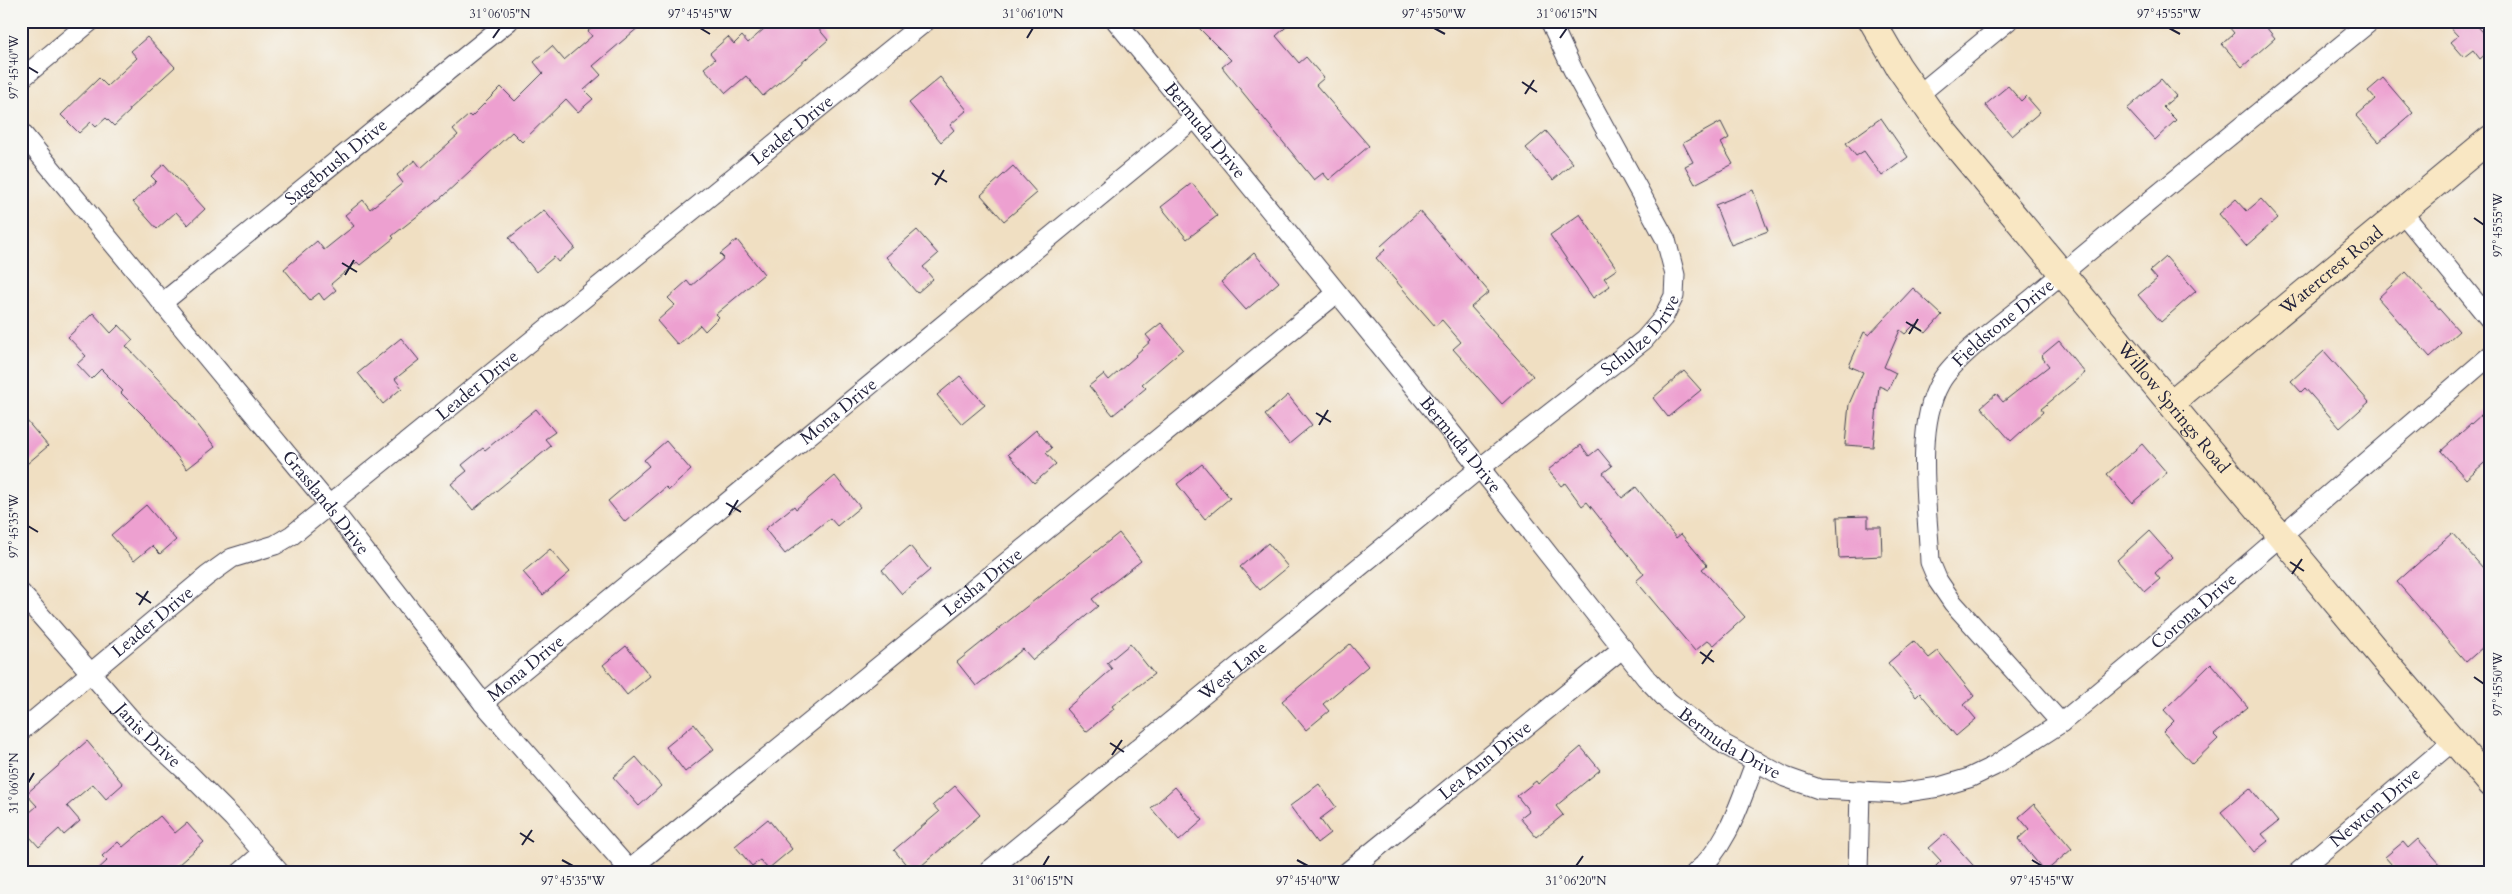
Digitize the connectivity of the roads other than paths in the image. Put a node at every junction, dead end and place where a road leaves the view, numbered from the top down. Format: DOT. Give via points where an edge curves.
graph roads {
  1 [pos="92,21"];
  2 [pos="509,21"];
  3 [pos="926,21"];
  4 [pos="1116,21"];
  5 [pos="1550,21"];
  6 [pos="1872,21"];
  7 [pos="2008,21"];
  8 [pos="2371,21"];
  9 [pos="21,79"];
  10 [pos="1917,96"];
  11 [pos="1195,118"];
  12 [pos="21,132"];
  13 [pos="2491,138"];
  14 [pos="2402,212"];
  15 [pos="2063,272"];
  16 [pos="1337,293"];
  17 [pos="162,303"];
  18 [pos="2491,321"];
  19 [pos="2491,355"];
  20 [pos="2171,403"];
  21 [pos="1480,468"];
  22 [pos="329,505"];
  23 [pos="2281,535"];
  24 [pos="21,593"];
  25 [pos="1623,648"];
  26 [pos="89,673"];
  27 [pos="483,703"];
  28 [pos="2061,723"];
  29 [pos="21,731"];
  30 [pos="2453,741"];
  31 [pos="1756,761"];
  32 [pos="2491,784"];
  33 [pos="1860,791"];
  34 [pos="263,853"];
  35 [pos="630,871"];
  36 [pos="240,873"];
  37 [pos="280,873"];
  38 [pos="986,873"];
  39 [pos="1346,873"];
  40 [pos="1695,873"];
  41 [pos="1858,873"];
  42 [pos="2297,873"];
  1 -- 9 [label="street"];
  2 -- 17 [label="street, Sagebrush Drive"];
  3 -- 22 [label="street, Leader Drive"];
  4 -- 11 [label="street, Bermuda Drive"];
  5 -- 21 [label="street, Schulze Drive" via="1573,70 1666,240 1675,275 1674,296 1664,318 1644,340"];
  6 -- 10 [label="street, Willow Springs Road"];
  7 -- 10 [label="street"];
  8 -- 15 [label="street, Fieldstone Drive"];
  10 -- 15 [label="street, Willow Springs Road"];
  11 -- 16 [label="street, Bermuda Drive"];
  11 -- 27 [label="street, Mona Drive"];
  12 -- 17 [label="street, Grasslands Drive"];
  13 -- 14 [label="street, Watercrest Road"];
  14 -- 18 [label="street"];
  14 -- 20 [label="street, Watercrest Road"];
  15 -- 20 [label="street, Willow Springs Road"];
  15 -- 28 [label="street, Fieldstone Drive" via="1955,364 1940,382 1929,408 1924,438 1930,562 1938,581 1981,635"];
  16 -- 21 [label="street, Bermuda Drive"];
  16 -- 35 [label="street, Leisha Drive"];
  17 -- 22 [label="street, Grasslands Drive"];
  19 -- 23 [label="street, Corona Drive"];
  20 -- 23 [label="street, Willow Springs Road"];
  21 -- 25 [label="street, Bermuda Drive"];
  21 -- 38 [label="street, West Lane"];
  22 -- 26 [label="street, Leader Drive" via="275,545 226,562"];
  22 -- 27 [label="street, Grasslands Drive"];
  23 -- 28 [label="street, Corona Drive"];
  23 -- 30 [label="street, Willow Springs Road"];
  24 -- 26 [label="street, Janis Drive"];
  25 -- 31 [label="street, Bermuda Drive" via="1669,702 1725,745"];
  25 -- 39 [label="street, Lea Ann Drive"];
  26 -- 29 [label="street, Leader Drive"];
  26 -- 34 [label="street, Janis Drive"];
  27 -- 35 [label="street, Grasslands Drive"];
  28 -- 33 [label="street, Corona Drive" via="1994,766 1939,788 1900,794"];
  30 -- 32 [label="street, Willow Springs Road"];
  30 -- 42 [label="street, Newton Drive"];
  31 -- 33 [label="street, Bermuda Drive" via="1785,777 1819,789"];
  31 -- 40 [label="street" via="1728,832"];
  33 -- 41 [label="street"];
  34 -- 36 [label="street"];
  34 -- 37 [label="street, Janis Drive"];
}
